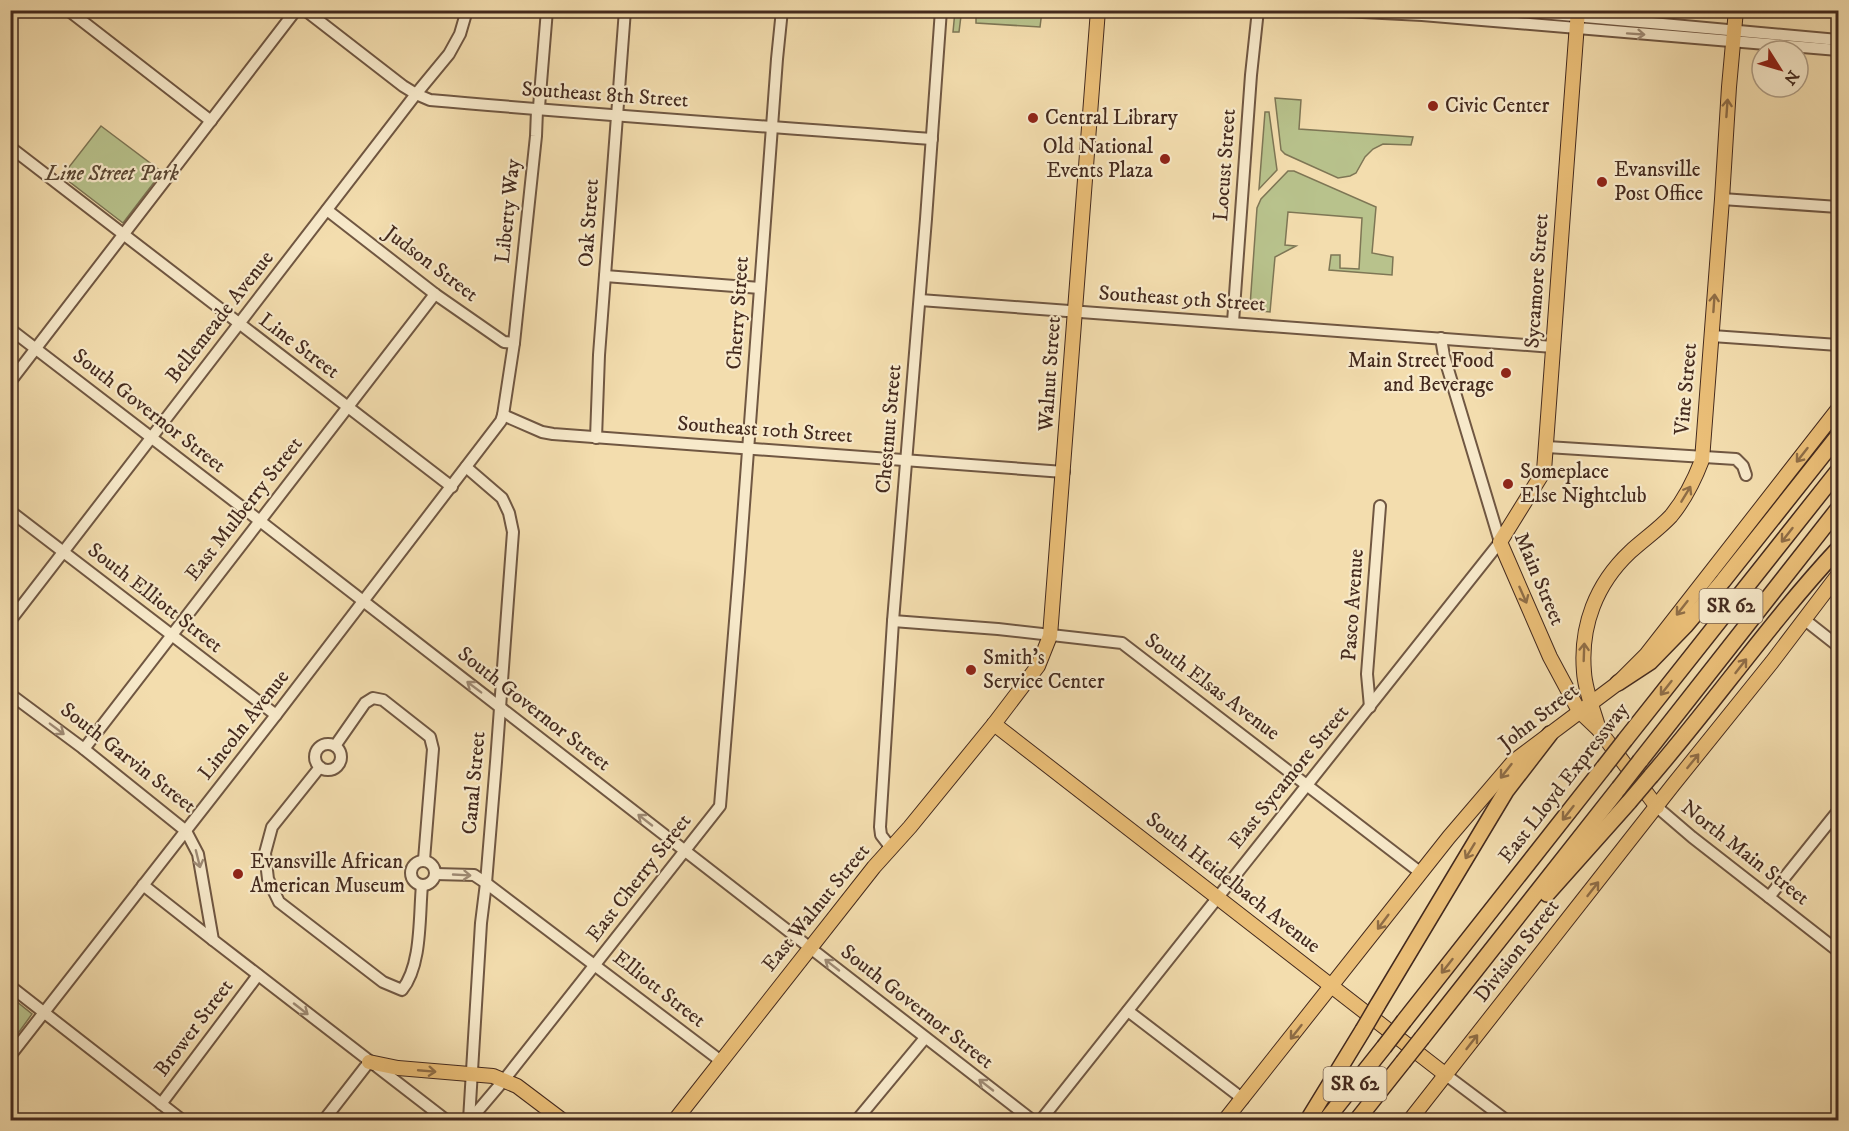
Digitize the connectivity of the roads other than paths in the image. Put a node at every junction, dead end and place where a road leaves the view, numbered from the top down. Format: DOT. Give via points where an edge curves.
graph roads {
  1 [pos="68,10"];
  2 [pos="296,10"];
  3 [pos="305,10"];
  4 [pos="467,10"];
  5 [pos="547,10"];
  6 [pos="625,10"];
  7 [pos="782,10"];
  8 [pos="941,10"];
  9 [pos="1098,10"];
  10 [pos="1258,10"];
  11 [pos="1323,10"];
  12 [pos="1509,10"];
  13 [pos="1736,10"];
  14 [pos="1421,13"];
  15 [pos="1578,19"];
  16 [pos="1734,36"];
  17 [pos="1839,40"];
  18 [pos="1839,50"];
  19 [pos="416,94"];
  20 [pos="537,110"];
  21 [pos="616,114"];
  22 [pos="211,121"];
  23 [pos="772,127"];
  24 [pos="932,139"];
  25 [pos="10,147"];
  26 [pos="1722,199"];
  27 [pos="1839,207"];
  28 [pos="327,210"];
  29 [pos="124,235"];
  30 [pos="605,276"];
  31 [pos="760,288"];
  32 [pos="435,294"];
  33 [pos="920,300"];
  34 [pos="1076,311"];
  35 [pos="1233,322"];
  36 [pos="239,325"];
  37 [pos="10,329"];
  38 [pos="1712,336"];
  39 [pos="1441,338"];
  40 [pos="514,343"];
  41 [pos="1839,345"];
  42 [pos="1554,347"];
  43 [pos="36,349"];
  44 [pos="10,382"];
  45 [pos="348,407"];
  46 [pos="1839,409"];
  47 [pos="503,415"];
  48 [pos="1839,436"];
  49 [pos="152,438"];
  50 [pos="596,438"];
  51 [pos="1547,447"];
  52 [pos="748,448"];
  53 [pos="1702,457"];
  54 [pos="906,460"];
  55 [pos="466,467"];
  56 [pos="1064,472"];
  57 [pos="1838,472"];
  58 [pos="1746,475"];
  59 [pos="452,487"];
  60 [pos="1380,506"];
  61 [pos="1839,509"];
  62 [pos="10,511"];
  63 [pos="260,520"];
  64 [pos="1500,542"];
  65 [pos="1839,549"];
  66 [pos="63,552"];
  67 [pos="1839,574"];
  68 [pos="363,602"];
  69 [pos="736,618"];
  70 [pos="1804,620"];
  71 [pos="10,621"];
  72 [pos="893,621"];
  73 [pos="171,636"];
  74 [pos="1050,636"];
  75 [pos="1839,646"];
  76 [pos="1618,683"];
  77 [pos="10,694"];
  78 [pos="1592,702"];
  79 [pos="499,706"];
  80 [pos="1370,706"];
  81 [pos="1579,711"];
  82 [pos="276,715"];
  83 [pos="994,724"];
  84 [pos="1599,730"];
  85 [pos="1550,734"];
  86 [pos="335,746"];
  87 [pos="84,749"];
  88 [pos="320,767"];
  89 [pos="1308,784"];
  90 [pos="1657,807"];
  91 [pos="1839,811"];
  92 [pos="186,831"];
  93 [pos="891,848"];
  94 [pos="685,851"];
  95 [pos="424,860"];
  96 [pos="1422,873"];
  97 [pos="435,874"];
  98 [pos="486,883"];
  99 [pos="143,885"];
  100 [pos="422,885"];
  101 [pos="1769,897"];
  102 [pos="1218,898"];
  103 [pos="213,940"];
  104 [pos="1498,943"];
  105 [pos="810,948"];
  106 [pos="1839,951"];
  107 [pos="596,964"];
  108 [pos="258,975"];
  109 [pos="10,986"];
  110 [pos="1332,986"];
  111 [pos="1128,1011"];
  112 [pos="44,1012"];
  113 [pos="925,1038"];
  114 [pos="10,1056"];
  115 [pos="722,1061"];
  116 [pos="369,1062"];
  117 [pos="472,1074"];
  118 [pos="1446,1075"];
  119 [pos="504,1080"];
  120 [pos="1243,1099"];
  121 [pos="161,1104"];
  122 [pos="182,1120"];
  123 [pos="324,1120"];
  124 [pos="446,1120"];
  125 [pos="470,1120"];
  126 [pos="562,1120"];
  127 [pos="675,1120"];
  128 [pos="857,1120"];
  129 [pos="1032,1120"];
  130 [pos="1041,1120"];
  131 [pos="1225,1120"];
  132 [pos="1308,1120"];
  133 [pos="1326,1120"];
  134 [pos="1357,1120"];
  135 [pos="1410,1120"];
  136 [pos="1506,1120"];
  1 -- 22 [label="street"];
  2 -- 22 [label="street"];
  3 -- 19 [label="street, Southeast 8th Street"];
  4 -- 19 [label="street, Bellemeade Avenue" via="449,54"];
  5 -- 20 [label="street, Liberty Way"];
  6 -- 21 [label="street, Oak Street"];
  7 -- 23 [label="street, Cherry Street"];
  8 -- 24 [label="street, Chestnut Street"];
  9 -- 34 [label="main road, Walnut Street"];
  10 -- 35 [label="street, Locust Street"];
  11 -- 14 [label="street"];
  12 -- 15 [label="street"];
  13 -- 16 [label="main road, Vine Street"];
  14 -- 15 [label="street"];
  15 -- 16 [label="street"];
  15 -- 42 [label="main road, Sycamore Street"];
  16 -- 17 [label="street"];
  16 -- 18 [label="street"];
  26 -- 16 [label="main road, Vine Street, one-way"];
  19 -- 20 [label="street, Southeast 8th Street" via="430,100"];
  19 -- 28 [label="street, Bellemeade Avenue"];
  20 -- 21 [label="street, Southeast 8th Street"];
  20 -- 40 [label="street, Liberty Way"];
  21 -- 23 [label="street, Southeast 8th Street"];
  21 -- 30 [label="street, Oak Street"];
  22 -- 29 [label="street"];
  23 -- 24 [label="street, Southeast 8th Street"];
  23 -- 31 [label="street, Cherry Street"];
  24 -- 33 [label="street, Chestnut Street"];
  25 -- 29 [label="street, Line Street"];
  26 -- 27 [label="street"];
  38 -- 26 [label="main road, Vine Street, one-way"];
  28 -- 32 [label="street, Judson Street"];
  28 -- 36 [label="street, Bellemeade Avenue"];
  29 -- 36 [label="street, Line Street"];
  29 -- 43 [label="street"];
  30 -- 31 [label="street"];
  30 -- 50 [label="street, Oak Street"];
  31 -- 52 [label="street, Cherry Street"];
  32 -- 40 [label="street, Judson Street" via="504,342"];
  32 -- 45 [label="street, East Mulberry Street"];
  33 -- 34 [label="street, Southeast 9th Street"];
  33 -- 54 [label="street, Chestnut Street"];
  34 -- 35 [label="street, Southeast 9th Street"];
  34 -- 56 [label="main road, Walnut Street"];
  35 -- 39 [label="street, Southeast 9th Street"];
  36 -- 45 [label="street, Line Street"];
  36 -- 49 [label="street, Bellemeade Avenue"];
  37 -- 43 [label="street, South Governor Street"];
  38 -- 41 [label="street"];
  38 -- 53 [label="main road, Vine Street"];
  39 -- 42 [label="street, Southeast 9th Street"];
  39 -- 64 [label="street, Main Street"];
  40 -- 47 [label="street, Liberty Way"];
  42 -- 51 [label="main road, Sycamore Street"];
  43 -- 44 [label="street"];
  43 -- 49 [label="street, South Governor Street"];
  45 -- 59 [label="street, Line Street"];
  45 -- 63 [label="street, East Mulberry Street"];
  46 -- 76 [label="main road, John Street, one-way" via="1646,655"];
  47 -- 50 [label="street, Southeast 10th Street" via="553,435"];
  47 -- 55 [label="street, Lincoln Avenue"];
  48 -- 76 [label="highway" via="1686,625 1650,662"];
  49 -- 63 [label="street, South Governor Street"];
  49 -- 66 [label="street, Bellemeade Avenue"];
  50 -- 52 [label="street, Southeast 10th Street"];
  51 -- 53 [label="street"];
  51 -- 64 [label="main road, Sycamore Street" via="1544,471"];
  52 -- 54 [label="street, Southeast 10th Street"];
  52 -- 69 [label="street, Cherry Street"];
  53 -- 58 [label="street" via="1736,459"];
  78 -- 53 [label="main road, Vine Street, one-way" via="1583,655 1586,627 1597,596 1615,567 1672,515 1693,482"];
  54 -- 56 [label="street, Southeast 10th Street"];
  54 -- 72 [label="street, Chestnut Street"];
  55 -- 59 [label="street, Lincoln Avenue"];
  55 -- 79 [label="street, Canal Street" via="502,498 513,532"];
  56 -- 74 [label="main road, Walnut Street"];
  57 -- 133 [label="highway, East Lloyd Expressway / SR 62, one-way, bridge"];
  59 -- 68 [label="street, Lincoln Avenue"];
  60 -- 80 [label="street, Pasco Avenue" via="1367,674"];
  61 -- 104 [label="highway, SR 62, bridge"];
  62 -- 66 [label="street, South Elliott Street"];
  63 -- 68 [label="street, South Governor Street"];
  63 -- 73 [label="street, East Mulberry Street"];
  64 -- 80 [label="street, East Sycamore Street"];
  64 -- 81 [label="main road, Main Street, one-way" via="1550,657"];
  104 -- 65 [label="highway, one-way, bridge" via="1564,876 1651,777 1783,612"];
  66 -- 71 [label="street, Bellemeade Avenue"];
  66 -- 73 [label="street, South Elliott Street"];
  67 -- 70 [label="main road, Division Street"];
  79 -- 68 [label="street, South Governor Street, one-way"];
  68 -- 82 [label="street, Lincoln Avenue"];
  69 -- 94 [label="street, East Cherry Street" via="722,799"];
  70 -- 75 [label="street"];
  90 -- 70 [label="main road, Division Street, one-way"];
  72 -- 74 [label="street, South Elsas Avenue"];
  72 -- 93 [label="street, Chestnut Street" via="880,827 881,836"];
  73 -- 82 [label="street, South Elliott Street"];
  73 -- 87 [label="street, East Mulberry Street"];
  74 -- 83 [label="main road, Walnut Street" via="1038,666"];
  74 -- 89 [label="street, South Elsas Avenue" via="1122,643"];
  76 -- 78 [label="main road, John Street"];
  77 -- 87 [label="street, South Garvin Street, one-way"];
  78 -- 81 [label="main road, John Street"];
  78 -- 84 [label="main road, Vine Street"];
  94 -- 79 [label="street, South Governor Street, one-way"];
  79 -- 98 [label="street, Canal Street"];
  80 -- 89 [label="street, East Sycamore Street"];
  81 -- 84 [label="main road, Main Street"];
  81 -- 85 [label="main road, John Street"];
  82 -- 92 [label="street, Lincoln Avenue"];
  83 -- 93 [label="main road, East Walnut Street"];
  83 -- 102 [label="main road, South Heidelbach Avenue"];
  84 -- 90 [label="main road, Main Street"];
  85 -- 96 [label="main road, John Street, one-way" via="1514,761"];
  85 -- 132 [label="highway, one-way, bridge" via="1506,791"];
  86 -- 88 [label="street" via="326,744 317,749 315,759"];
  86 -- 88 [label="street" via="340,755 338,764 329,770"];
  86 -- 95 [label="street" via="365,703 373,698 383,700 430,737 433,749"];
  87 -- 92 [label="street, South Garvin Street"];
  88 -- 100 [label="street" via="272,827 268,840 268,879 279,902 383,982 402,990 416,961"];
  89 -- 96 [label="street, South Elsas Avenue"];
  89 -- 102 [label="street, East Sycamore Street"];
  90 -- 101 [label="street, North Main Street"];
  118 -- 90 [label="main road, Division Street, one-way"];
  91 -- 101 [label="street"];
  92 -- 99 [label="street, Lincoln Avenue"];
  92 -- 103 [label="street, South Garvin Street, one-way" via="198,854"];
  93 -- 105 [label="main road, East Walnut Street"];
  94 -- 105 [label="street, South Governor Street"];
  94 -- 107 [label="street, East Cherry Street"];
  95 -- 97 [label="street" via="432,864"];
  95 -- 100 [label="street" via="415,863 410,872 414,881"];
  96 -- 110 [label="main road, John Street, one-way"];
  97 -- 98 [label="street, Elliott Street, one-way" via="474,875"];
  97 -- 100 [label="street" via="431,882"];
  98 -- 107 [label="street, Elliott Street"];
  98 -- 117 [label="street, Canal Street"];
  99 -- 103 [label="street"];
  99 -- 112 [label="street, Lincoln Avenue"];
  101 -- 106 [label="street, North Main Street"];
  102 -- 110 [label="main road, South Heidelbach Avenue"];
  102 -- 111 [label="street, East Sycamore Street"];
  103 -- 108 [label="street"];
  104 -- 134 [label="highway, SR 62, bridge"];
  113 -- 105 [label="street, South Governor Street, one-way"];
  105 -- 115 [label="main road, East Walnut Street"];
  107 -- 115 [label="street, Elliott Street"];
  107 -- 119 [label="street, East Cherry Street"];
  108 -- 116 [label="street, one-way"];
  108 -- 121 [label="street, Brower Street"];
  109 -- 112 [label="street"];
  110 -- 118 [label="main road, South Heidelbach Avenue"];
  110 -- 120 [label="main road, John Street, one-way"];
  111 -- 120 [label="street"];
  111 -- 130 [label="street, East Sycamore Street"];
  112 -- 114 [label="street, Lincoln Avenue"];
  112 -- 121 [label="street"];
  113 -- 128 [label="street"];
  129 -- 113 [label="street, South Governor Street, one-way"];
  115 -- 127 [label="main road, East Walnut Street"];
  116 -- 117 [label="main road, one-way"];
  116 -- 123 [label="street"];
  116 -- 124 [label="street"];
  117 -- 119 [label="main road"];
  117 -- 125 [label="street, Canal Street"];
  118 -- 135 [label="main road, Division Street"];
  118 -- 136 [label="street"];
  119 -- 125 [label="street, East Cherry Street"];
  119 -- 126 [label="main road"];
  120 -- 131 [label="main road, John Street"];
  121 -- 122 [label="street"];
}
